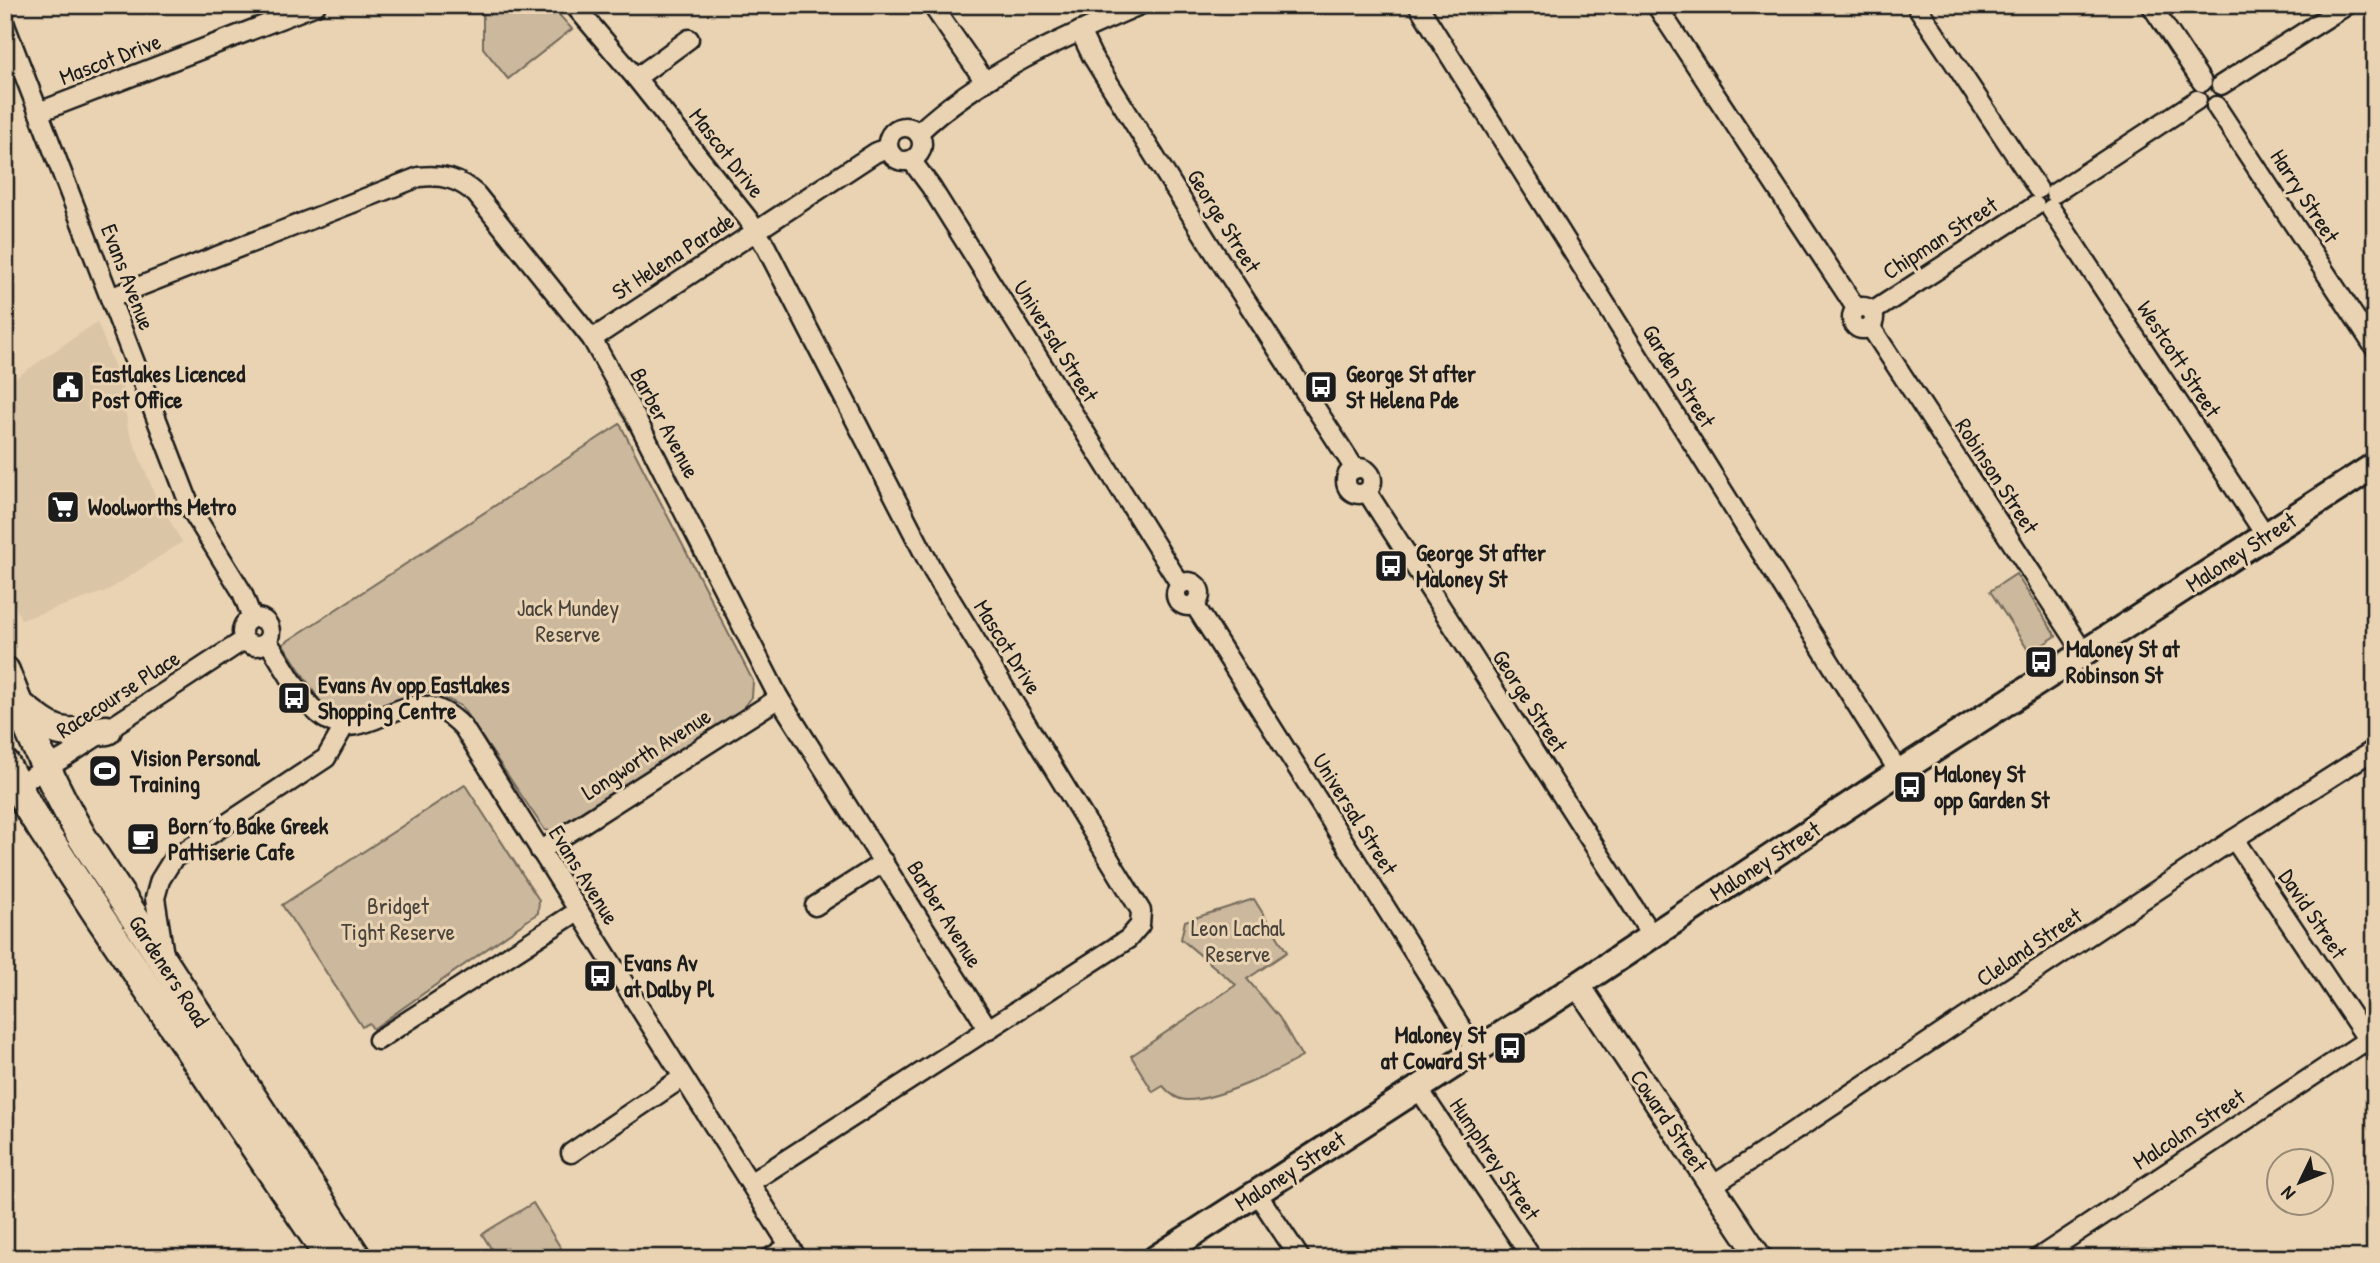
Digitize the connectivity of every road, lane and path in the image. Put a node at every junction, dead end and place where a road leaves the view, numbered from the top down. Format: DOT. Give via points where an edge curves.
graph roads {
  1 [pos="316,5"];
  2 [pos="575,5"];
  3 [pos="932,5"];
  4 [pos="1140,5"];
  5 [pos="1418,5"];
  6 [pos="1656,5"];
  7 [pos="1916,5"];
  8 [pos="2151,5"];
  9 [pos="2347,5"];
  10 [pos="5,25"];
  11 [pos="1080,32"];
  12 [pos="689,38"];
  13 [pos="636,78"];
  14 [pos="984,80"];
  15 [pos="2202,82"];
  16 [pos="2221,86"];
  17 [pos="2197,100"];
  18 [pos="2216,106"];
  19 [pos="39,113"];
  20 [pos="918,133"];
  21 [pos="888,147"];
  22 [pos="911,160"];
  23 [pos="2045,199"];
  24 [pos="756,231"];
  25 [pos="110,298"];
  26 [pos="1866,315"];
  27 [pos="592,339"];
  28 [pos="2375,348"];
  29 [pos="2375,465"];
  30 [pos="2266,536"];
  31 [pos="252,618"];
  32 [pos="244,640"];
  33 [pos="267,641"];
  34 [pos="2084,653"];
  35 [pos="5,671"];
  36 [pos="779,698"];
  37 [pos="18,704"];
  38 [pos="345,725"];
  39 [pos="107,730"];
  40 [pos="2375,749"];
  41 [pos="45,769"];
  42 [pos="1899,772"];
  43 [pos="11,775"];
  44 [pos="2234,839"];
  45 [pos="540,851"];
  46 [pos="884,862"];
  47 [pos="815,906"];
  48 [pos="578,911"];
  49 [pos="1651,936"];
  50 [pos="165,963"];
  51 [pos="1578,985"];
  52 [pos="989,1030"];
  53 [pos="379,1040"];
  54 [pos="2371,1046"];
  55 [pos="1476,1051"];
  56 [pos="682,1078"];
  57 [pos="1418,1088"];
  58 [pos="572,1153"];
  59 [pos="750,1183"];
  60 [pos="1712,1186"];
  61 [pos="1256,1192"];
  62 [pos="793,1252"];
  63 [pos="330,1258"];
  64 [pos="357,1258"];
  65 [pos="770,1258"];
  66 [pos="1156,1258"];
  67 [pos="1300,1258"];
  68 [pos="1532,1258"];
  69 [pos="1760,1258"];
  70 [pos="2038,1258"];
  1 -- 19 [label="street, Mascot Drive"];
  2 -- 13 [label="street, Mascot Drive"];
  3 -- 14 [label="street"];
  4 -- 11 [label="street"];
  5 -- 42 [label="street, Garden Street"];
  6 -- 26 [label="street, Robinson Street"];
  7 -- 23 [label="street, Westcott Street"];
  8 -- 15 [label="street"];
  9 -- 16 [label="street"];
  10 -- 19 [label="street, Evans Avenue"];
  11 -- 14 [label="street"];
  11 -- 49 [label="street, George Street" via="1355,469 1369,473 1372,483 1367,492"];
  12 -- 13 [label="street"];
  13 -- 24 [label="street, Mascot Drive"];
  14 -- 20 [label="street"];
  15 -- 16 [label="street" via="2210,79"];
  15 -- 17 [label="street" via="2196,88"];
  16 -- 18 [label="street" via="2222,99"];
  17 -- 18 [label="street" via="2204,106"];
  17 -- 23 [label="street, Chipman Street"];
  18 -- 28 [label="street, Harry Street"];
  19 -- 25 [label="street, Evans Avenue"];
  20 -- 21 [label="street" via="908,127 897,128 889,136"];
  20 -- 22 [label="street" via="922,148"];
  21 -- 22 [label="street" via="894,157"];
  21 -- 24 [label="street, St Helena Parade"];
  22 -- 55 [label="street, Universal Street" via="1180,584 1191,582 1199,588 1194,604"];
  23 -- 26 [label="street, Chipman Street"];
  23 -- 30 [label="street, Westcott Street"];
  24 -- 27 [label="street, St Helena Parade"];
  24 -- 52 [label="street, Mascot Drive" via="942,587 1141,911 1140,925 1128,939"];
  25 -- 27 [label="street, Barber Avenue" via="410,180 434,175 455,180 476,194"];
  25 -- 31 [label="street, Evans Avenue" via="192,511 242,592"];
  26 -- 34 [label="street, Robinson Street"];
  27 -- 36 [label="street, Barber Avenue"];
  29 -- 30 [label="main road, Maloney Street"];
  30 -- 34 [label="main road, Maloney Street"];
  31 -- 32 [label="street" via="242,627"];
  31 -- 33 [label="street" via="268,624"];
  32 -- 33 [label="street" via="255,646"];
  32 -- 39 [label="street, Racecourse Place"];
  33 -- 38 [label="street" via="316,712"];
  34 -- 42 [label="main road, Maloney Street"];
  35 -- 37 [label="main road, Gardeners Road"];
  36 -- 45 [label="street, Longworth Avenue"];
  36 -- 46 [label="street, Barber Avenue"];
  37 -- 39 [label="main road" via="57,732"];
  37 -- 41 [label="main road, Gardeners Road"];
  38 -- 45 [label="street, Evans Avenue" via="365,724 409,706 429,706 453,717"];
  38 -- 50 [label="street" via="326,758 173,859 155,898"];
  39 -- 41 [label="street, Racecourse Place"];
  40 -- 44 [label="street, Cleland Street"];
  41 -- 43 [label="street, Racecourse Place"];
  41 -- 50 [label="main road, Gardeners Road" via="82,836"];
  42 -- 49 [label="main road, Maloney Street"];
  43 -- 63 [label="main road, Gardeners Road" via="99,916"];
  44 -- 54 [label="street, David Street"];
  44 -- 60 [label="street, Cleland Street"];
  45 -- 48 [label="street, Evans Avenue"];
  46 -- 47 [label="street"];
  46 -- 52 [label="street, Barber Avenue"];
  48 -- 53 [label="street"];
  48 -- 56 [label="street, Evans Avenue"];
  49 -- 51 [label="main road, Maloney Street"];
  50 -- 64 [label="main road, Gardeners Road"];
  51 -- 55 [label="main road, Maloney Street"];
  51 -- 60 [label="street, Coward Street"];
  52 -- 59 [label="street, Mascot Drive"];
  54 -- 70 [label="street, Malcolm Street"];
  55 -- 57 [label="main road, Maloney Street"];
  56 -- 58 [label="street"];
  56 -- 59 [label="street, Evans Avenue"];
  57 -- 61 [label="main road, Maloney Street"];
  57 -- 68 [label="street, Humphrey Street"];
  59 -- 62 [label="street, Evans Avenue"];
  60 -- 69 [label="street, Coward Street"];
  61 -- 66 [label="main road, Maloney Street"];
  61 -- 67 [label="street"];
  62 -- 65 [label="street"];
}
